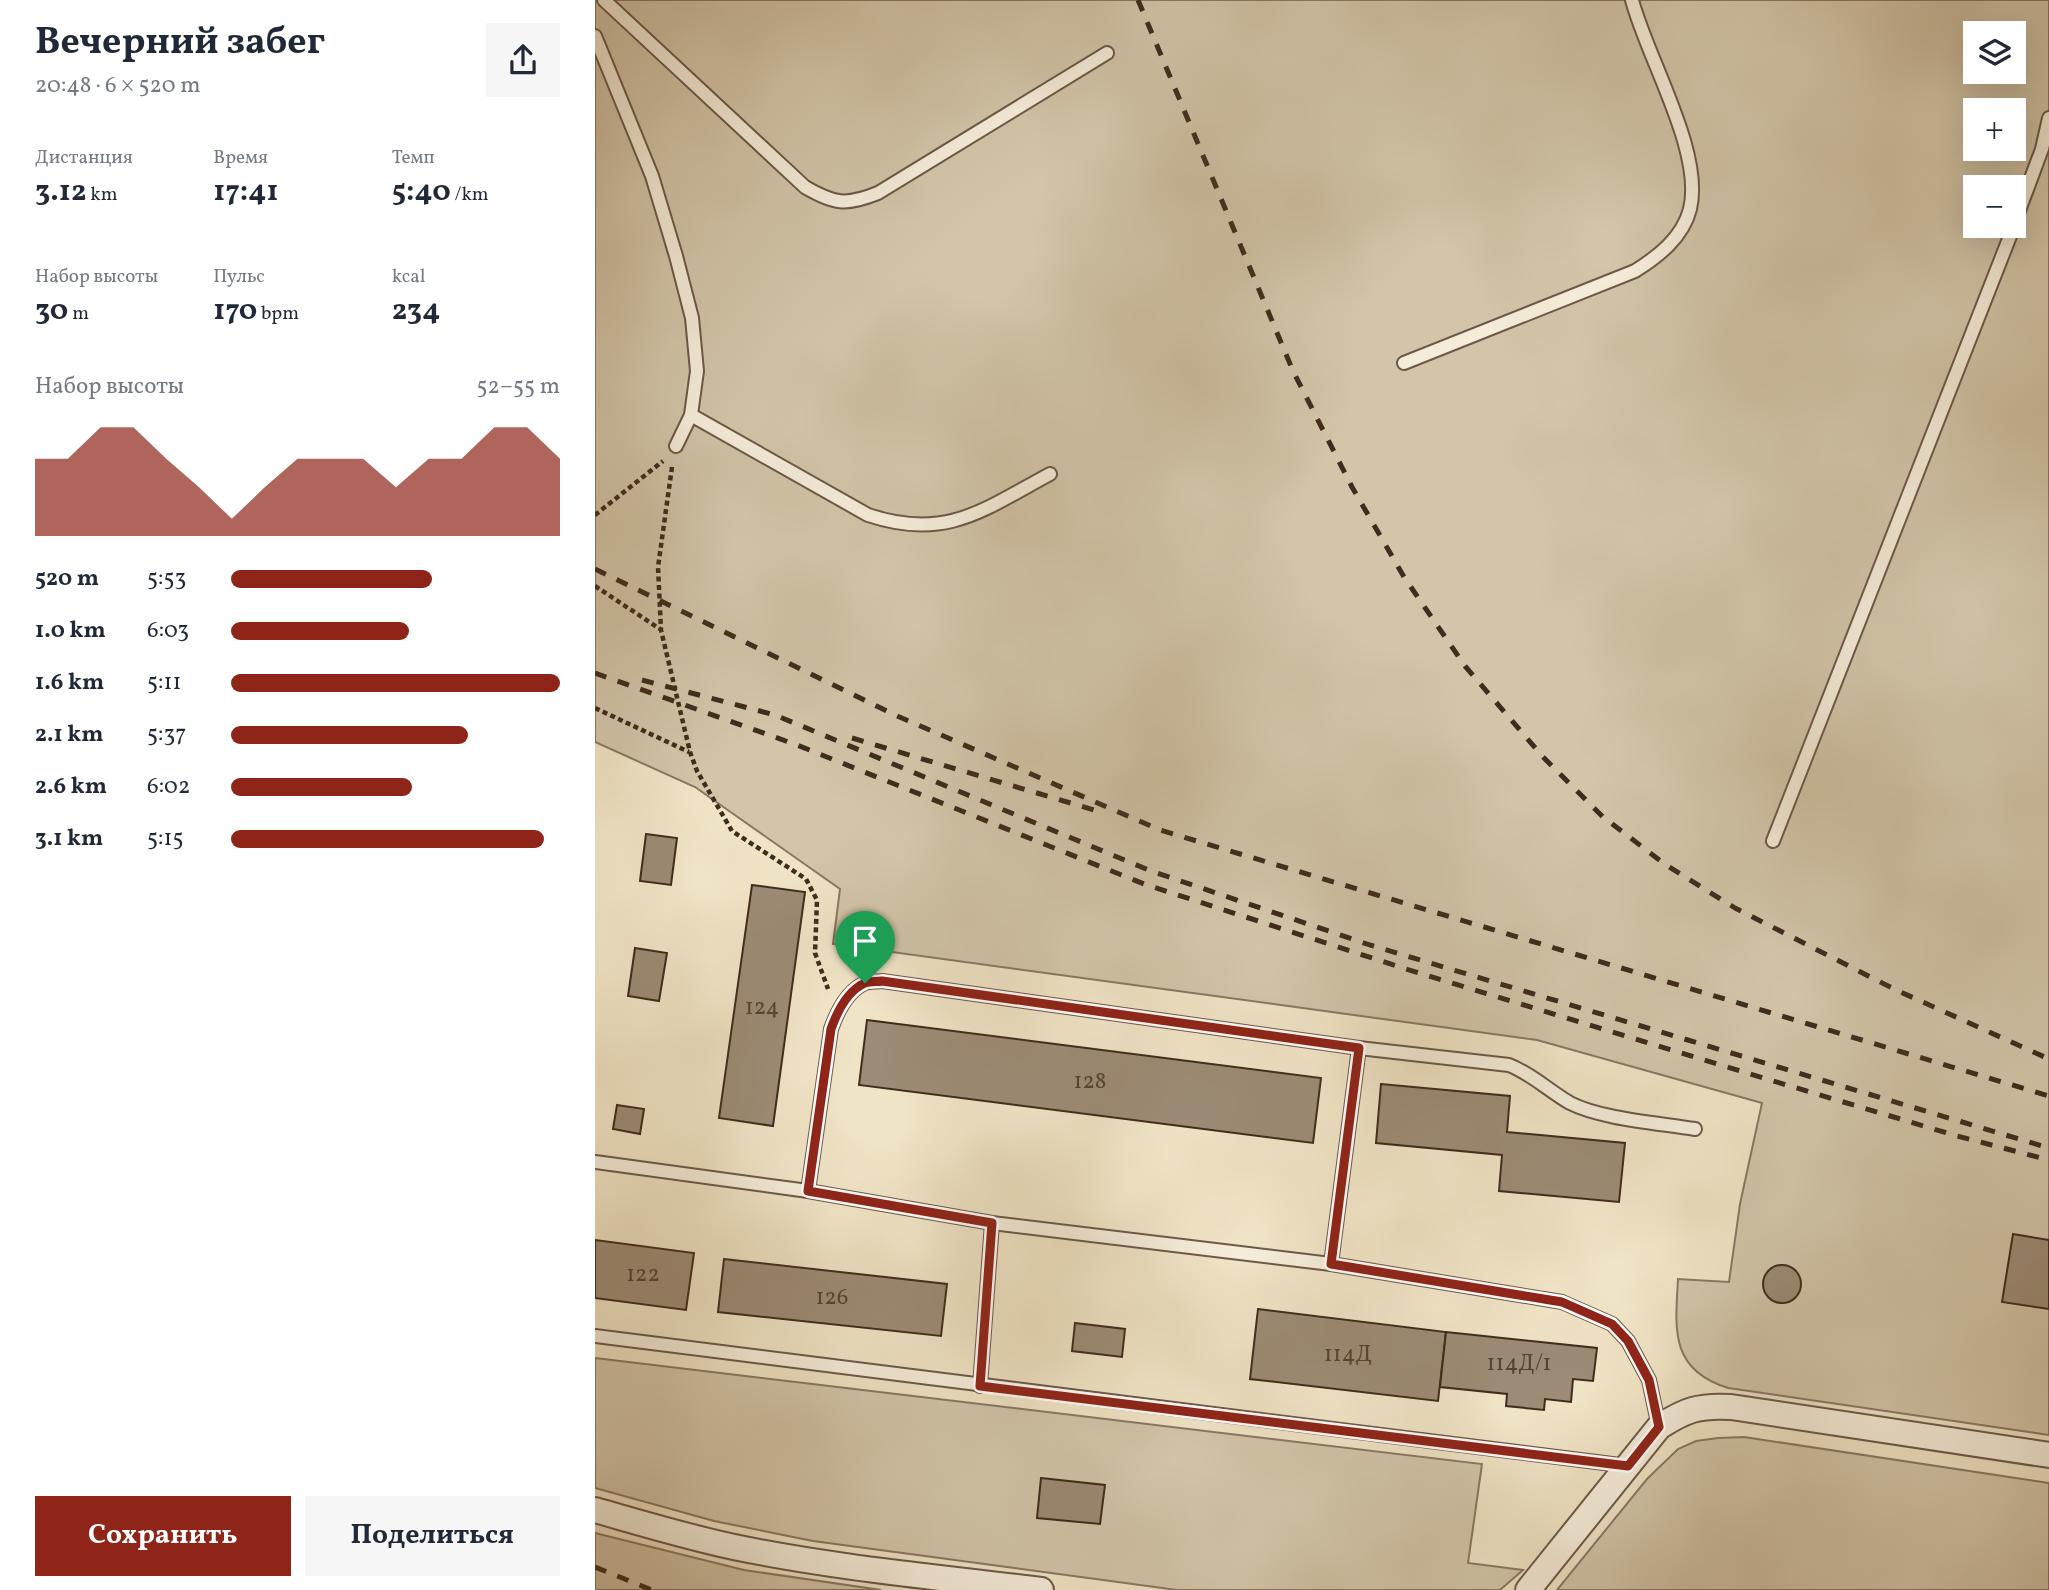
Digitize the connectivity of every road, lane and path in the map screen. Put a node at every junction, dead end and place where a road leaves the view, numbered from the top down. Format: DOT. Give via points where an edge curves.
graph roads {
  1 [pos="604,0"];
  2 [pos="1632,0"];
  3 [pos="595,36"];
  4 [pos="1107,53"];
  5 [pos="2049,118"];
  6 [pos="2026,192"];
  7 [pos="2009,238"];
  8 [pos="1404,363"];
  9 [pos="691,415"];
  10 [pos="676,446"];
  11 [pos="1050,474"];
  12 [pos="595,515"];
  13 [pos="595,586"];
  14 [pos="661,630"];
  15 [pos="595,708"];
  16 [pos="690,752"];
  17 [pos="1773,841"];
  18 [pos="837,1012"];
  19 [pos="1359,1048"];
  20 [pos="1695,1129"];
  21 [pos="595,1162"];
  22 [pos="808,1191"];
  23 [pos="992,1223"];
  24 [pos="1331,1264"];
  25 [pos="595,1336"];
  26 [pos="980,1386"];
  27 [pos="1659,1427"];
  28 [pos="2049,1455"];
  29 [pos="1628,1466"];
  30 [pos="595,1510"];
  31 [pos="1537,1587"];
  32 [pos="1041,1590"];
  1 -- 4 [label="lane" via="805,187 841,203 878,193"];
  2 -- 8 [label="lane" via="1689,157 1693,178 1690,209 1678,235 1635,271"];
  3 -- 9 [label="lane" via="652,176 692,318 698,371"];
  5 -- 6 [label="lane"];
  7 -- 17 [label="lane"];
  9 -- 10 [label="lane"];
  9 -- 11 [label="lane" via="868,515 896,525 957,521"];
  10 -- 12 [label="path"];
  10 -- 14 [label="path" via="658,567"];
  13 -- 14 [label="path"];
  14 -- 16 [label="path"];
  15 -- 16 [label="path"];
  16 -- 18 [label="path" via="732,831 806,879 817,900 814,953"];
  18 -- 19 [label="lane" via="865,983 902,982"];
  18 -- 22 [label="lane"];
  19 -- 20 [label="lane" via="1510,1065 1585,1109"];
  19 -- 24 [label="lane"];
  21 -- 22 [label="lane"];
  22 -- 23 [label="lane"];
  23 -- 24 [label="lane"];
  23 -- 26 [label="lane"];
  24 -- 27 [label="lane" via="1562,1302 1612,1324 1628,1341 1649,1380"];
  25 -- 26 [label="lane"];
  26 -- 29 [label="lane"];
  27 -- 28 [label="street" via="1680,1413 1705,1406 1731,1407"];
  27 -- 29 [label="street"];
  29 -- 31 [label="street"];
  30 -- 32 [label="street" via="749,1550"];
}
